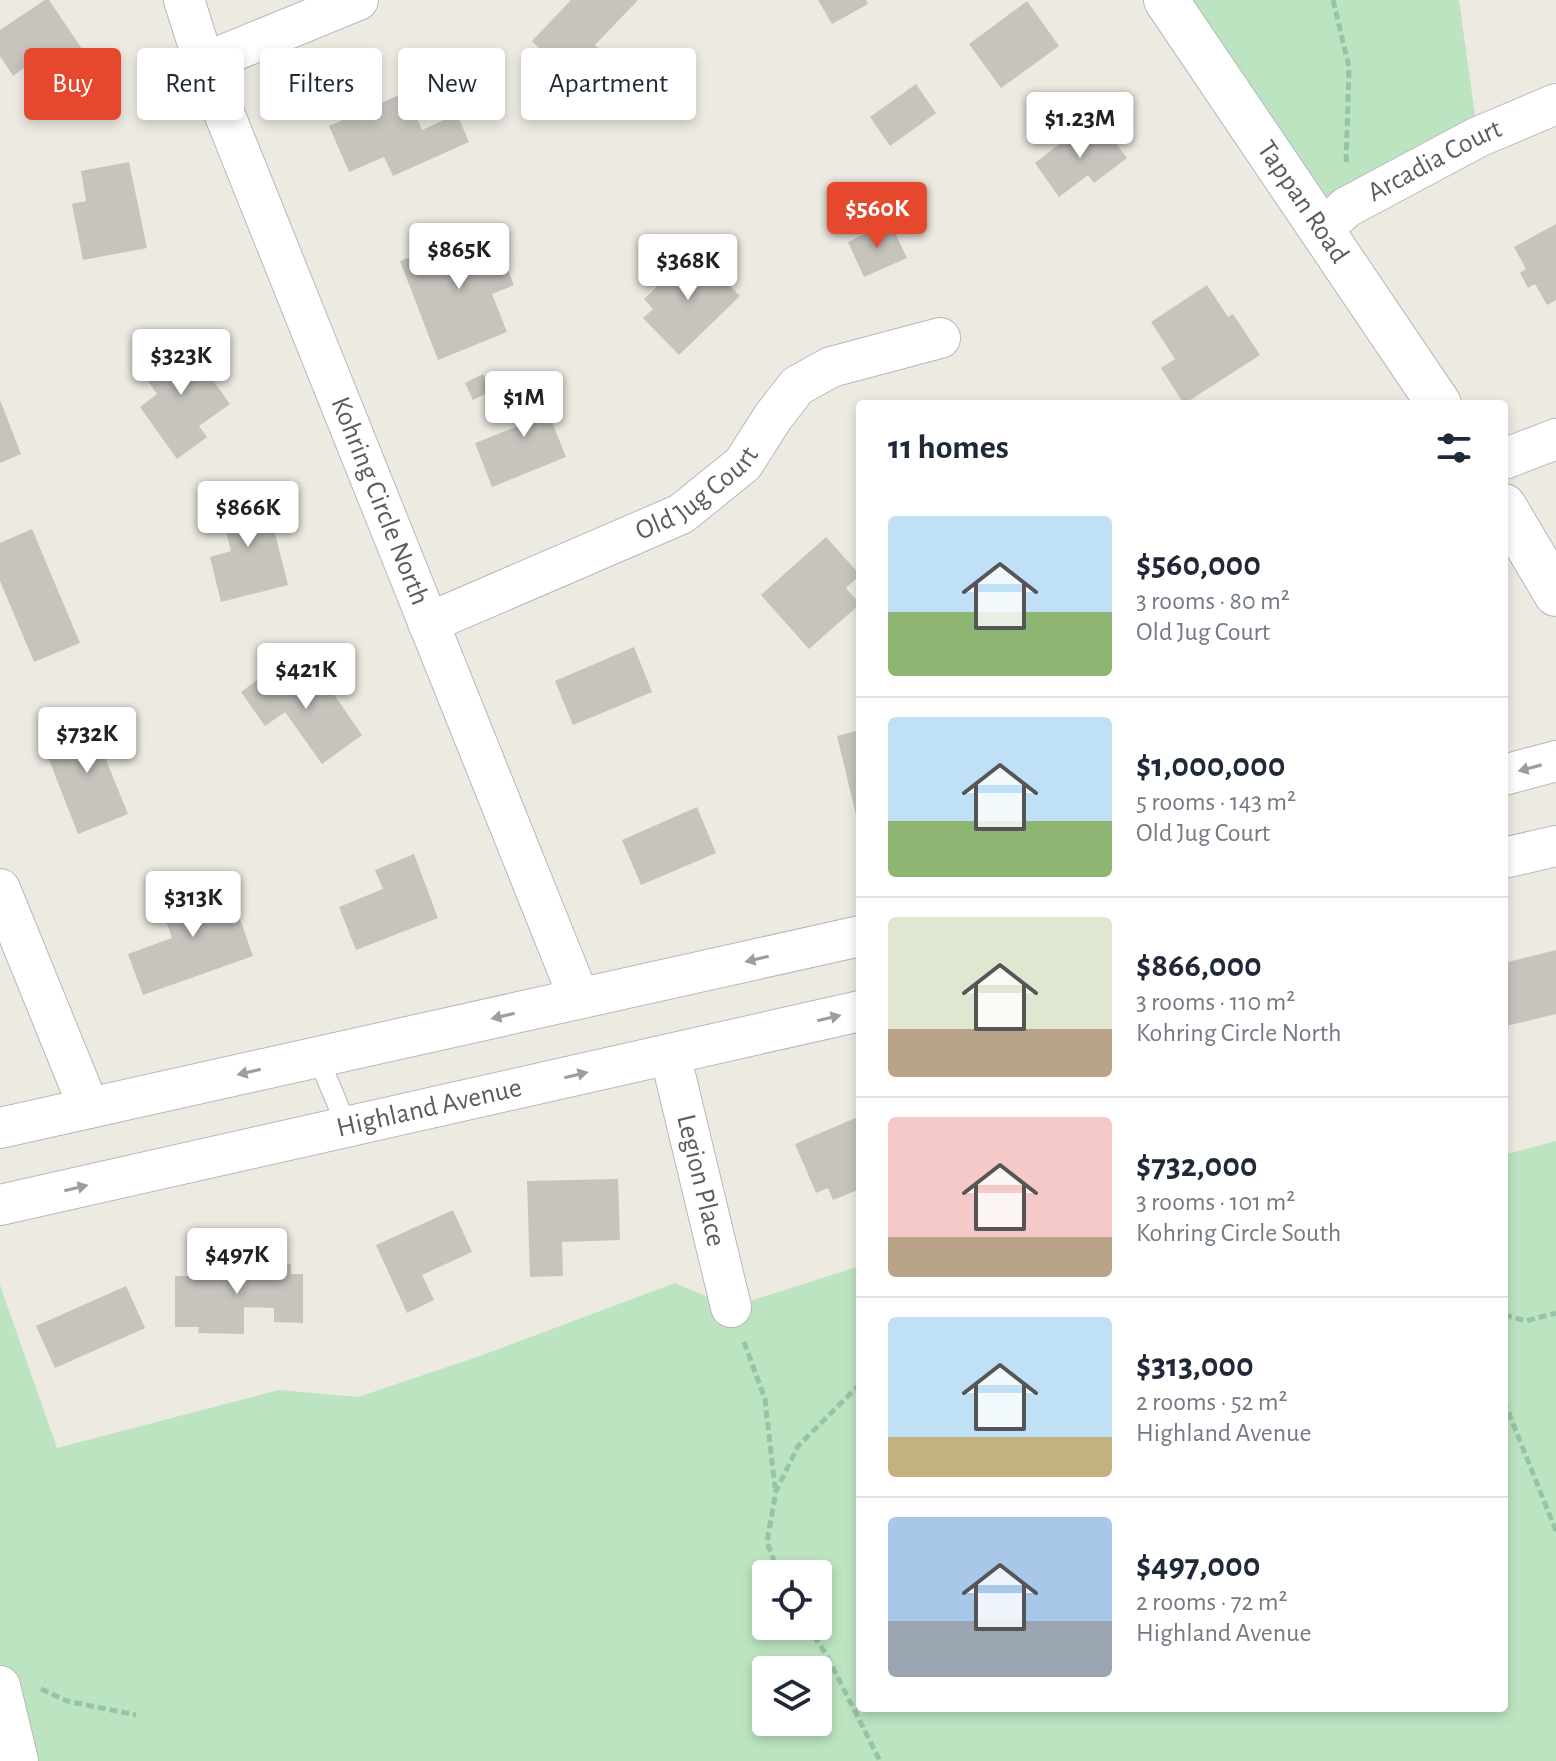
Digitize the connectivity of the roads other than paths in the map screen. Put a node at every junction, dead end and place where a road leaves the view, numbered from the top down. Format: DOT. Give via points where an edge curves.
graph roads {
  1 [pos="184,0"];
  2 [pos="358,0"];
  3 [pos="1166,0"];
  4 [pos="199,48"];
  5 [pos="241,48"];
  6 [pos="1556,104"];
  7 [pos="227,120"];
  8 [pos="1334,218"];
  9 [pos="940,338"];
  10 [pos="1437,400"];
  11 [pos="1556,439"];
  12 [pos="1508,457"];
  13 [pos="1508,513"];
  14 [pos="1556,594"];
  15 [pos="428,623"];
  16 [pos="1556,761"];
  17 [pos="1508,774"];
  18 [pos="1556,846"];
  19 [pos="1508,857"];
  20 [pos="0,889"];
  21 [pos="856,937"];
  22 [pos="579,998"];
  23 [pos="856,1012"];
  24 [pos="670,1054"];
  25 [pos="318,1057"];
  26 [pos="89,1108"];
  27 [pos="347,1127"];
  28 [pos="0,1128"];
  29 [pos="0,1205"];
  30 [pos="731,1307"];
  31 [pos="14,1685"];
  32 [pos="18,1761"];
  1 -- 4 [label="street, Kohring Circle North"];
  2 -- 5 [label="street"];
  3 -- 8 [label="street, Tappan Road"];
  6 -- 8 [label="street, Arcadia Court" via="1478,137"];
  7 -- 15 [label="street, Kohring Circle North"];
  8 -- 10 [label="street, Tappan Road"];
  9 -- 15 [label="street, Old Jug Court" via="831,367 797,386 743,464 681,514"];
  11 -- 12 [label="street"];
  13 -- 14 [label="street"];
  15 -- 22 [label="street, Kohring Circle North"];
  16 -- 17 [label="street, one-way"];
  18 -- 19 [label="street"];
  20 -- 26 [label="street"];
  21 -- 22 [label="street, one-way"];
  22 -- 25 [label="street, one-way"];
  24 -- 23 [label="street, Highland Avenue, one-way"];
  27 -- 24 [label="street, Highland Avenue, one-way"];
  24 -- 30 [label="street, Legion Place"];
  25 -- 26 [label="street, one-way"];
  25 -- 27 [label="lane"];
  26 -- 28 [label="street"];
  29 -- 27 [label="street, Highland Avenue, one-way"];
  31 -- 32 [label="street"];
}
